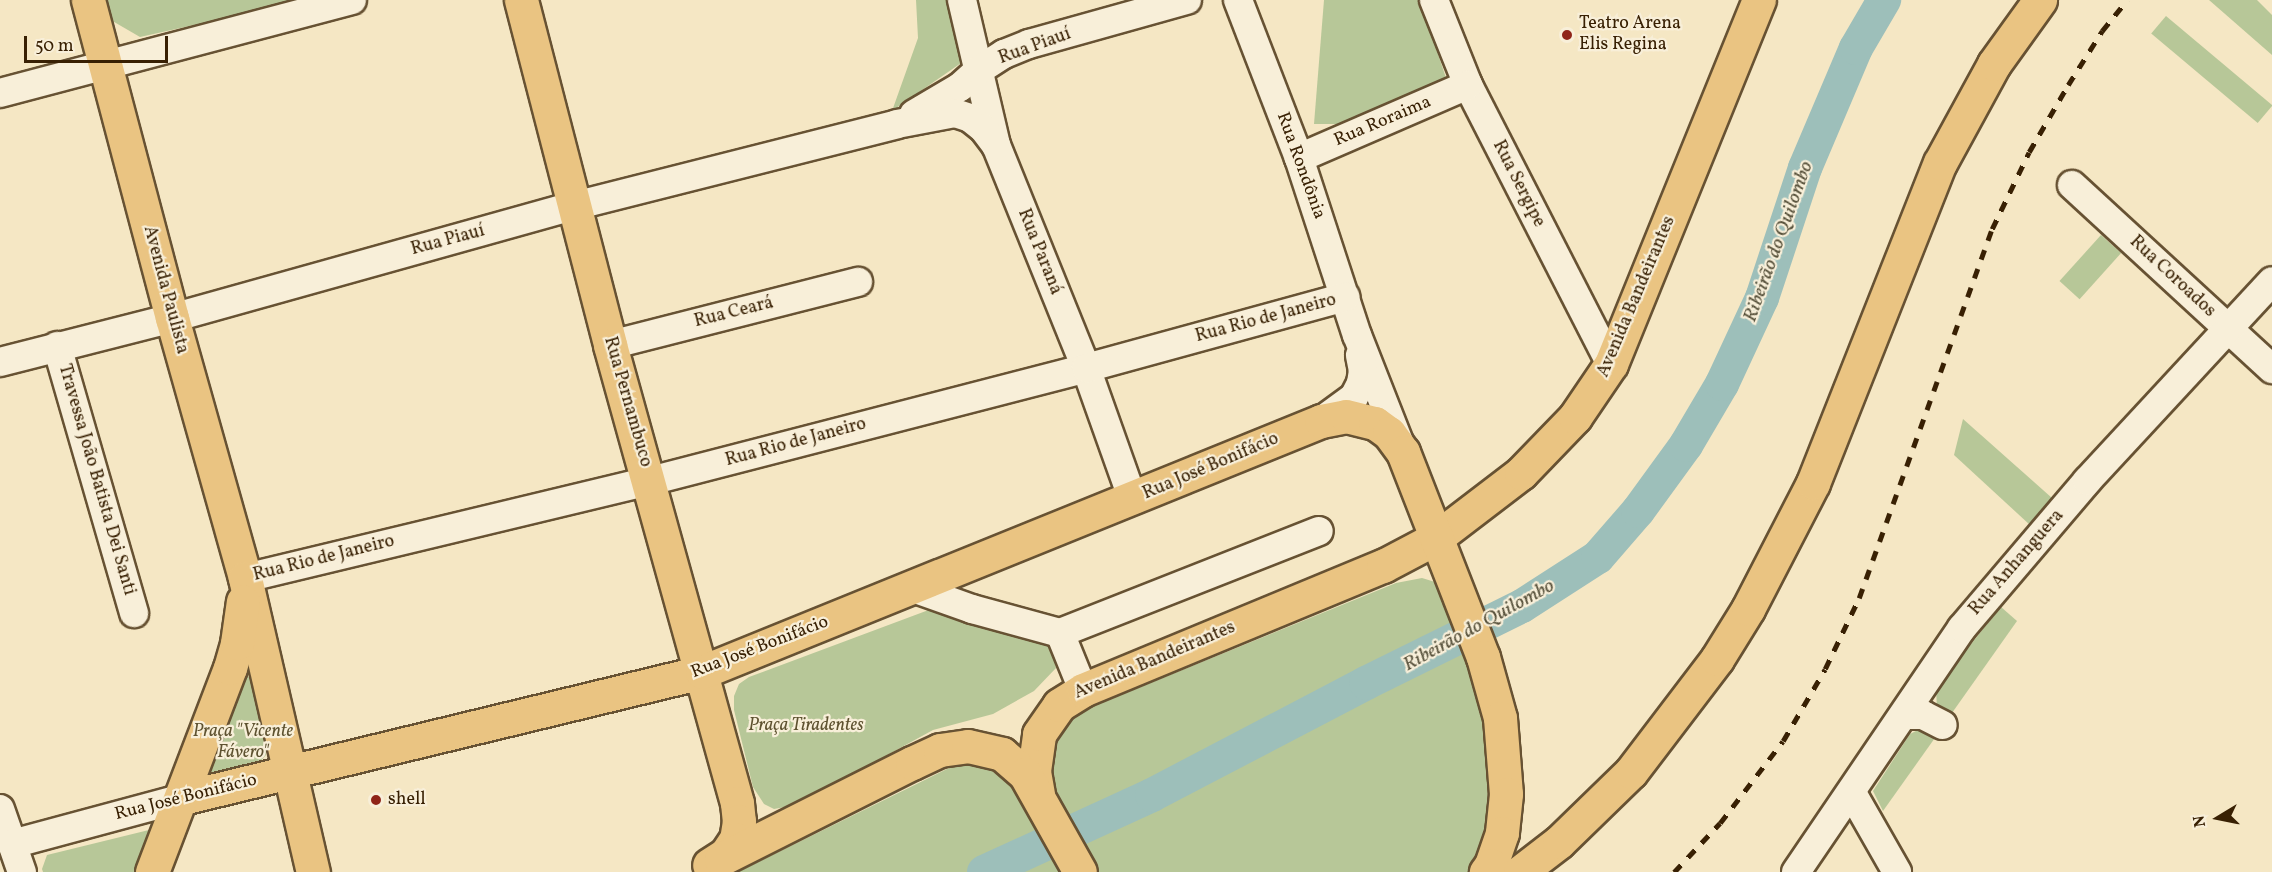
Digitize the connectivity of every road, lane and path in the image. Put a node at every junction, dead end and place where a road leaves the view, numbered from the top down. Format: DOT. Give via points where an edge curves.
graph roads {
  1 [pos="88,0"];
  2 [pos="352,0"];
  3 [pos="521,0"];
  4 [pos="962,0"];
  5 [pos="1187,0"];
  6 [pos="1238,0"];
  7 [pos="1434,0"];
  8 [pos="1759,0"];
  9 [pos="2040,0"];
  10 [pos="105,66"];
  11 [pos="979,70"];
  12 [pos="1468,85"];
  13 [pos="0,93"];
  14 [pos="897,124"];
  15 [pos="996,145"];
  16 [pos="1299,158"];
  17 [pos="2072,185"];
  18 [pos="574,206"];
  19 [pos="2272,280"];
  20 [pos="858,282"];
  21 [pos="1345,297"];
  22 [pos="172,318"];
  23 [pos="2228,328"];
  24 [pos="1357,335"];
  25 [pos="610,345"];
  26 [pos="57,346"];
  27 [pos="0,362"];
  28 [pos="1611,364"];
  29 [pos="1086,368"];
  30 [pos="2272,369"];
  31 [pos="1321,421"];
  32 [pos="1403,452"];
  33 [pos="650,481"];
  34 [pos="1417,487"];
  35 [pos="1133,500"];
  36 [pos="1486,501"];
  37 [pos="1319,531"];
  38 [pos="1436,537"];
  39 [pos="984,560"];
  40 [pos="1383,566"];
  41 [pos="245,578"];
  42 [pos="913,588"];
  43 [pos="972,609"];
  44 [pos="134,613"];
  45 [pos="1060,633"];
  46 [pos="702,672"];
  47 [pos="1922,687"];
  48 [pos="1083,690"];
  49 [pos="1904,716"];
  50 [pos="291,772"];
  51 [pos="1852,793"];
  52 [pos="1039,796"];
  53 [pos="182,798"];
  54 [pos="737,803"];
  55 [pos="0,808"];
  56 [pos="791,823"];
  57 [pos="12,844"];
  58 [pos="703,869"];
  59 [pos="22,872"];
  60 [pos="152,872"];
  61 [pos="314,872"];
  62 [pos="1080,872"];
  63 [pos="1486,872"];
  64 [pos="1520,872"];
  65 [pos="1796,872"];
  66 [pos="1897,872"];
  1 -- 10 [label="main road, Avenida Paulista"];
  2 -- 10 [label="street"];
  3 -- 18 [label="main road, Rua Pernambuco"];
  4 -- 11 [label="street, Rua Paraná"];
  5 -- 11 [label="street, Rua Piauí" via="1029,45 1004,54"];
  6 -- 16 [label="street, Rua Rondônia"];
  7 -- 12 [label="street, Rua Sergipe"];
  8 -- 28 [label="main road, Avenida Bandeirantes"];
  9 -- 64 [label="main road" via="1994,64 1940,163 1813,483 1748,609 1717,659 1631,772 1559,842"];
  10 -- 13 [label="street"];
  10 -- 22 [label="main road, Avenida Paulista"];
  11 -- 14 [label="street, Rua Piauí" via="960,87"];
  11 -- 15 [label="street, Rua Paraná"];
  12 -- 16 [label="street, Rua Roraima"];
  12 -- 28 [label="street, Rua Sergipe"];
  14 -- 15 [label="street, Rua Piauí" via="955,113 983,128"];
  14 -- 18 [label="street, Rua Piauí"];
  15 -- 29 [label="street, Rua Paraná"];
  16 -- 21 [label="street, Rua Rondônia"];
  17 -- 23 [label="street, Rua Coroados"];
  18 -- 22 [label="street, Rua Piauí"];
  18 -- 25 [label="main road, Rua Pernambuco"];
  19 -- 23 [label="street, Rua Anhanguera"];
  20 -- 25 [label="street, Rua Ceará"];
  21 -- 24 [label="street, Rua Rondônia"];
  21 -- 29 [label="street, Rua Rio de Janeiro"];
  22 -- 26 [label="street, Rua Piauí"];
  22 -- 41 [label="main road, Avenida Paulista"];
  23 -- 30 [label="street, Rua Coroados"];
  23 -- 47 [label="street, Rua Anhanguera" via="2087,481 1962,628"];
  24 -- 31 [label="street, Rua Rondônia" via="1361,383 1354,397"];
  24 -- 32 [label="street, Rua Rondônia"];
  25 -- 33 [label="main road, Rua Pernambuco"];
  26 -- 27 [label="street, Rua Piauí"];
  26 -- 44 [label="street, Travessa João Batista Dei Santi"];
  28 -- 36 [label="main road, Avenida Bandeirantes" via="1575,417 1521,473"];
  29 -- 33 [label="street, Rua Rio de Janeiro"];
  29 -- 35 [label="street, Rua Paraná"];
  31 -- 32 [label="main road, Rua José Bonifácio" via="1346,416 1375,423 1389,433"];
  31 -- 35 [label="main road, Rua José Bonifácio"];
  32 -- 34 [label="main road, Rua Rondônia"];
  33 -- 41 [label="street, Rua Rio de Janeiro"];
  33 -- 46 [label="main road, Rua Pernambuco"];
  34 -- 36 [label="main road" via="1428,501 1448,510 1468,509"];
  34 -- 38 [label="main road, Rua Rondônia"];
  34 -- 40 [label="main road" via="1417,523"];
  35 -- 39 [label="main road, Rua José Bonifácio"];
  36 -- 38 [label="main road, Avenida Bandeirantes"];
  37 -- 45 [label="street"];
  38 -- 40 [label="main road, Avenida Bandeirantes"];
  38 -- 63 [label="main road" via="1483,657 1500,718 1506,794 1502,833"];
  39 -- 42 [label="main road, Rua José Bonifácio"];
  39 -- 43 [label="street" via="964,585"];
  40 -- 48 [label="main road, Avenida Bandeirantes"];
  41 -- 50 [label="main road, Avenida Paulista"];
  41 -- 53 [label="main road, Avenida Paulista" via="237,644"];
  42 -- 43 [label="street"];
  42 -- 46 [label="main road, Rua José Bonifácio"];
  43 -- 45 [label="street"];
  45 -- 48 [label="street"];
  46 -- 50 [label="main road, Rua José Bonifácio"];
  46 -- 54 [label="main road, Rua Pernambuco"];
  47 -- 49 [label="street, Rua Anhanguera"];
  47 -- 49 [label="street" via="1924,700 1940,722 1923,715"];
  48 -- 52 [label="main road, Avenida Bandeirantes" via="1059,705 1039,734 1034,771"];
  49 -- 51 [label="street, Rua Anhanguera"];
  50 -- 53 [label="main road, Rua José Bonifácio"];
  50 -- 61 [label="main road, Avenida Paulista"];
  51 -- 65 [label="street, Rua Anhanguera"];
  51 -- 66 [label="street"];
  52 -- 56 [label="main road" via="1025,774 1002,754 979,747 953,747"];
  52 -- 62 [label="main road"];
  53 -- 57 [label="street, Rua José Bonifácio"];
  53 -- 60 [label="main road, Avenida Paulista"];
  54 -- 56 [label="main road" via="746,818 761,827"];
  54 -- 58 [label="main road" via="736,839 726,854"];
  55 -- 57 [label="street"];
  56 -- 58 [label="main road"];
  57 -- 59 [label="street"];
}
